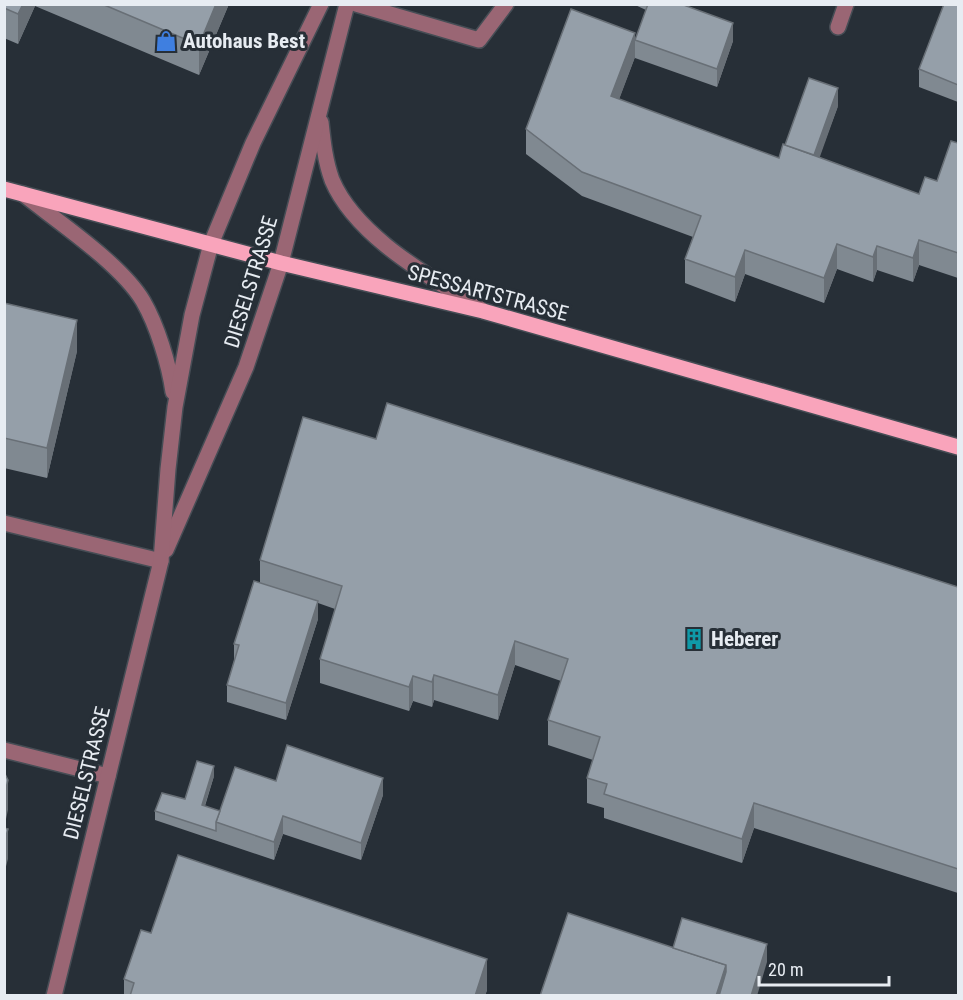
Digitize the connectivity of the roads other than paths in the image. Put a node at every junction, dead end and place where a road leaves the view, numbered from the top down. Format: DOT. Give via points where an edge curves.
graph roads {
  1 [pos="321,4"];
  2 [pos="347,4"];
  3 [pos="356,4"];
  4 [pos="506,4"];
  5 [pos="846,4"];
  6 [pos="838,27"];
  7 [pos="320,110"];
  8 [pos="4,189"];
  9 [pos="23,194"];
  10 [pos="211,244"];
  11 [pos="281,262"];
  12 [pos="483,311"];
  13 [pos="175,407"];
  14 [pos="958,447"];
  15 [pos="4,523"];
  16 [pos="161,561"];
  17 [pos="4,750"];
  18 [pos="108,776"];
  19 [pos="54,996"];
  1 -- 10 [label="street, DIESELSTRASSE" via="253,143"];
  2 -- 7 [label="street, DIESELSTRASSE"];
  3 -- 4 [label="street" via="479,40"];
  5 -- 6 [label="street"];
  7 -- 11 [label="street, DIESELSTRASSE"];
  7 -- 12 [label="street" via="333,181 359,219 396,253"];
  8 -- 9 [label="main road, SPESSARTSTRASSE"];
  9 -- 10 [label="main road, SPESSARTSTRASSE"];
  9 -- 13 [label="street" via="112,265 143,300 170,371"];
  10 -- 11 [label="main road, SPESSARTSTRASSE"];
  10 -- 13 [label="street, DIESELSTRASSE" via="192,315"];
  11 -- 12 [label="main road, SPESSARTSTRASSE"];
  11 -- 16 [label="street, DIESELSTRASSE" via="246,367"];
  12 -- 14 [label="main road, SPESSARTSTRASSE"];
  13 -- 16 [label="street, DIESELSTRASSE"];
  15 -- 16 [label="street"];
  16 -- 18 [label="street, DIESELSTRASSE"];
  17 -- 18 [label="street"];
  18 -- 19 [label="street, DIESELSTRASSE"];
}
